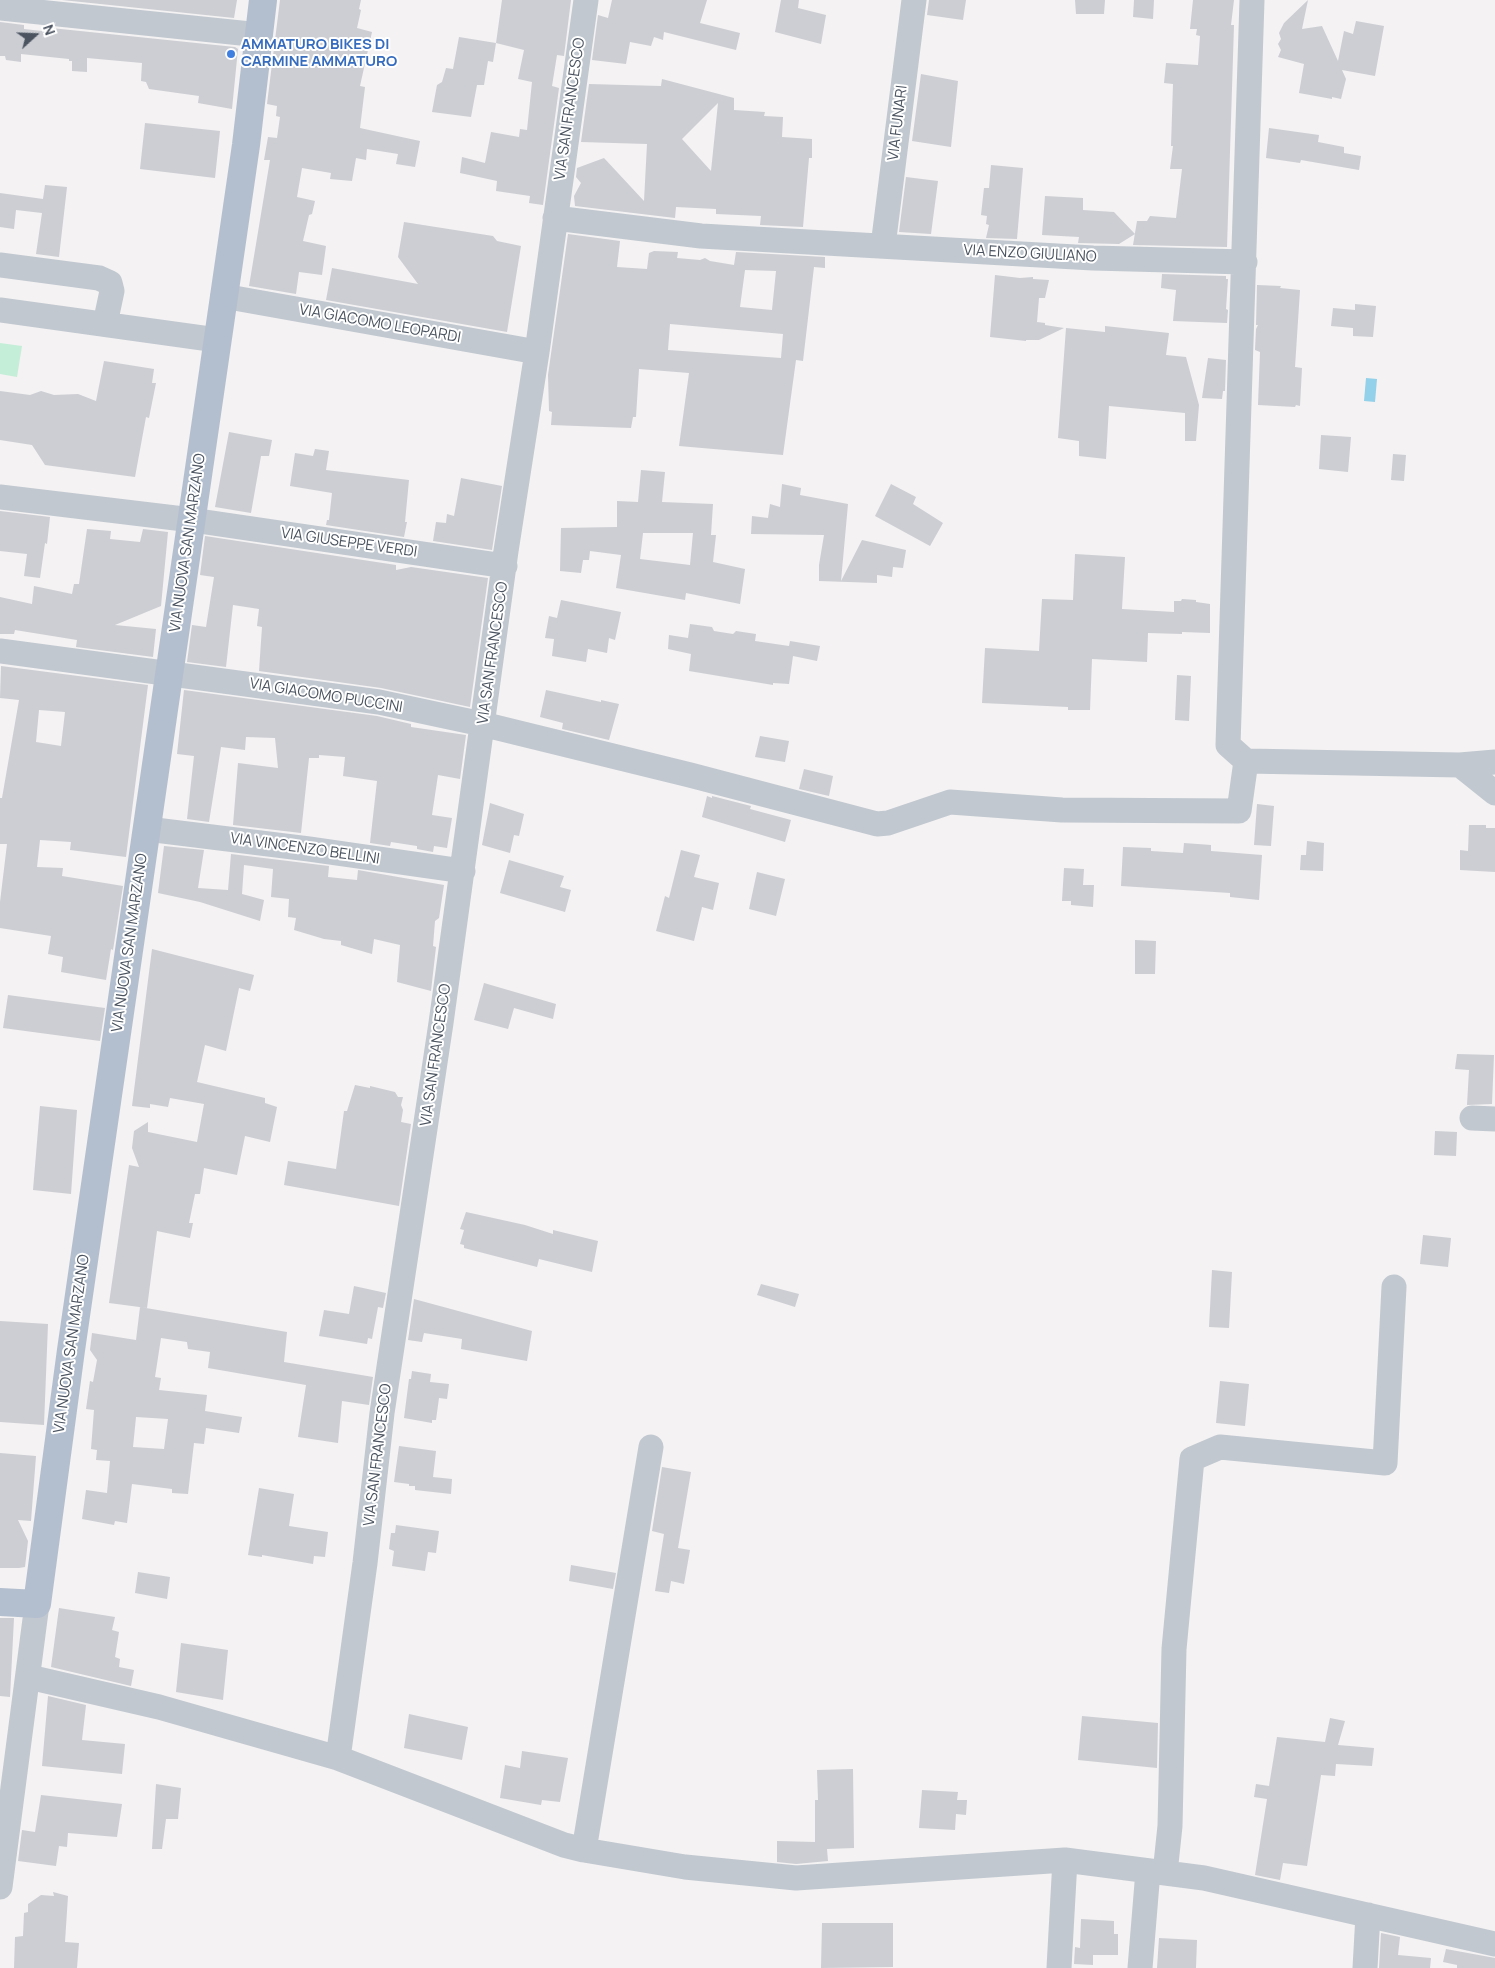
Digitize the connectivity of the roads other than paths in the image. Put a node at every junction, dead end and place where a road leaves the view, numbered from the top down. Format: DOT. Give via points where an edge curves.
graph roads {
  1 [pos="263,0"];
  2 [pos="586,0"];
  3 [pos="914,0"];
  4 [pos="1252,0"];
  5 [pos="0,8"];
  6 [pos="260,35"];
  7 [pos="554,218"];
  8 [pos="883,246"];
  9 [pos="1245,262"];
  10 [pos="0,265"];
  11 [pos="223,296"];
  12 [pos="0,310"];
  13 [pos="105,324"];
  14 [pos="217,340"];
  15 [pos="537,352"];
  16 [pos="0,497"];
  17 [pos="192,520"];
  18 [pos="506,566"];
  19 [pos="0,650"];
  20 [pos="169,674"];
  21 [pos="482,724"];
  22 [pos="1246,760"];
  23 [pos="1495,762"];
  24 [pos="1460,765"];
  25 [pos="1495,793"];
  26 [pos="147,829"];
  27 [pos="462,871"];
  28 [pos="1394,1287"];
  29 [pos="651,1447"];
  30 [pos="0,1602"];
  31 [pos="37,1604"];
  32 [pos="29,1677"];
  33 [pos="338,1758"];
  34 [pos="584,1850"];
  35 [pos="1065,1860"];
  36 [pos="1157,1872"];
  37 [pos="0,1887"];
  38 [pos="1368,1915"];
  39 [pos="1495,1944"];
  40 [pos="1059,1968"];
  41 [pos="1140,1968"];
  42 [pos="1365,1968"];
  1 -- 6 [label="main road, VIA NUOVA SAN MARZANO"];
  2 -- 7 [label="street, VIA SAN FRANCESCO"];
  3 -- 8 [label="street, VIA FUNARI"];
  4 -- 9 [label="street"];
  5 -- 6 [label="street"];
  6 -- 11 [label="main road, VIA NUOVA SAN MARZANO"];
  7 -- 8 [label="street, VIA ENZO GIULIANO" via="701,236"];
  7 -- 15 [label="street, VIA SAN FRANCESCO"];
  8 -- 9 [label="street, VIA ENZO GIULIANO" via="1093,258"];
  9 -- 22 [label="street" via="1228,745"];
  10 -- 13 [label="street" via="99,278 110,283 112,291"];
  11 -- 14 [label="main road, VIA NUOVA SAN MARZANO"];
  11 -- 15 [label="street, VIA GIACOMO LEOPARDI"];
  12 -- 13 [label="street"];
  13 -- 14 [label="street"];
  14 -- 17 [label="main road, VIA NUOVA SAN MARZANO"];
  15 -- 18 [label="street, VIA SAN FRANCESCO"];
  16 -- 17 [label="street, VIA GIUSEPPE VERDI"];
  17 -- 18 [label="street, VIA GIUSEPPE VERDI"];
  17 -- 20 [label="main road, VIA NUOVA SAN MARZANO"];
  18 -- 21 [label="street, VIA SAN FRANCESCO"];
  19 -- 20 [label="street, VIA GIACOMO PUCCINI"];
  20 -- 21 [label="street, VIA GIACOMO PUCCINI" via="379,702"];
  20 -- 26 [label="main road, VIA NUOVA SAN MARZANO"];
  21 -- 22 [label="street, VIA GIACOMO PUCCINI" via="876,824 950,802 1062,810 1239,811"];
  21 -- 27 [label="street, VIA SAN FRANCESCO"];
  22 -- 24 [label="street"];
  23 -- 24 [label="street"];
  24 -- 25 [label="street"];
  26 -- 27 [label="street, VIA VINCENZO BELLINI"];
  26 -- 31 [label="main road, VIA NUOVA SAN MARZANO"];
  27 -- 33 [label="street, VIA SAN FRANCESCO" via="382,1413"];
  28 -- 36 [label="street" via="1385,1463 1220,1447 1192,1459 1174,1649 1170,1826"];
  29 -- 34 [label="street"];
  30 -- 31 [label="main road"];
  31 -- 32 [label="street, VIA NUOVA SAN MARZANO"];
  32 -- 33 [label="street" via="150,1705"];
  32 -- 37 [label="street, VIA NUOVA SAN MARZANO"];
  33 -- 34 [label="street"];
  34 -- 35 [label="street" via="685,1867 796,1878"];
  35 -- 36 [label="street"];
  35 -- 40 [label="street"];
  36 -- 38 [label="street" via="1204,1878"];
  36 -- 41 [label="street"];
  38 -- 39 [label="street"];
  38 -- 42 [label="street"];
}
